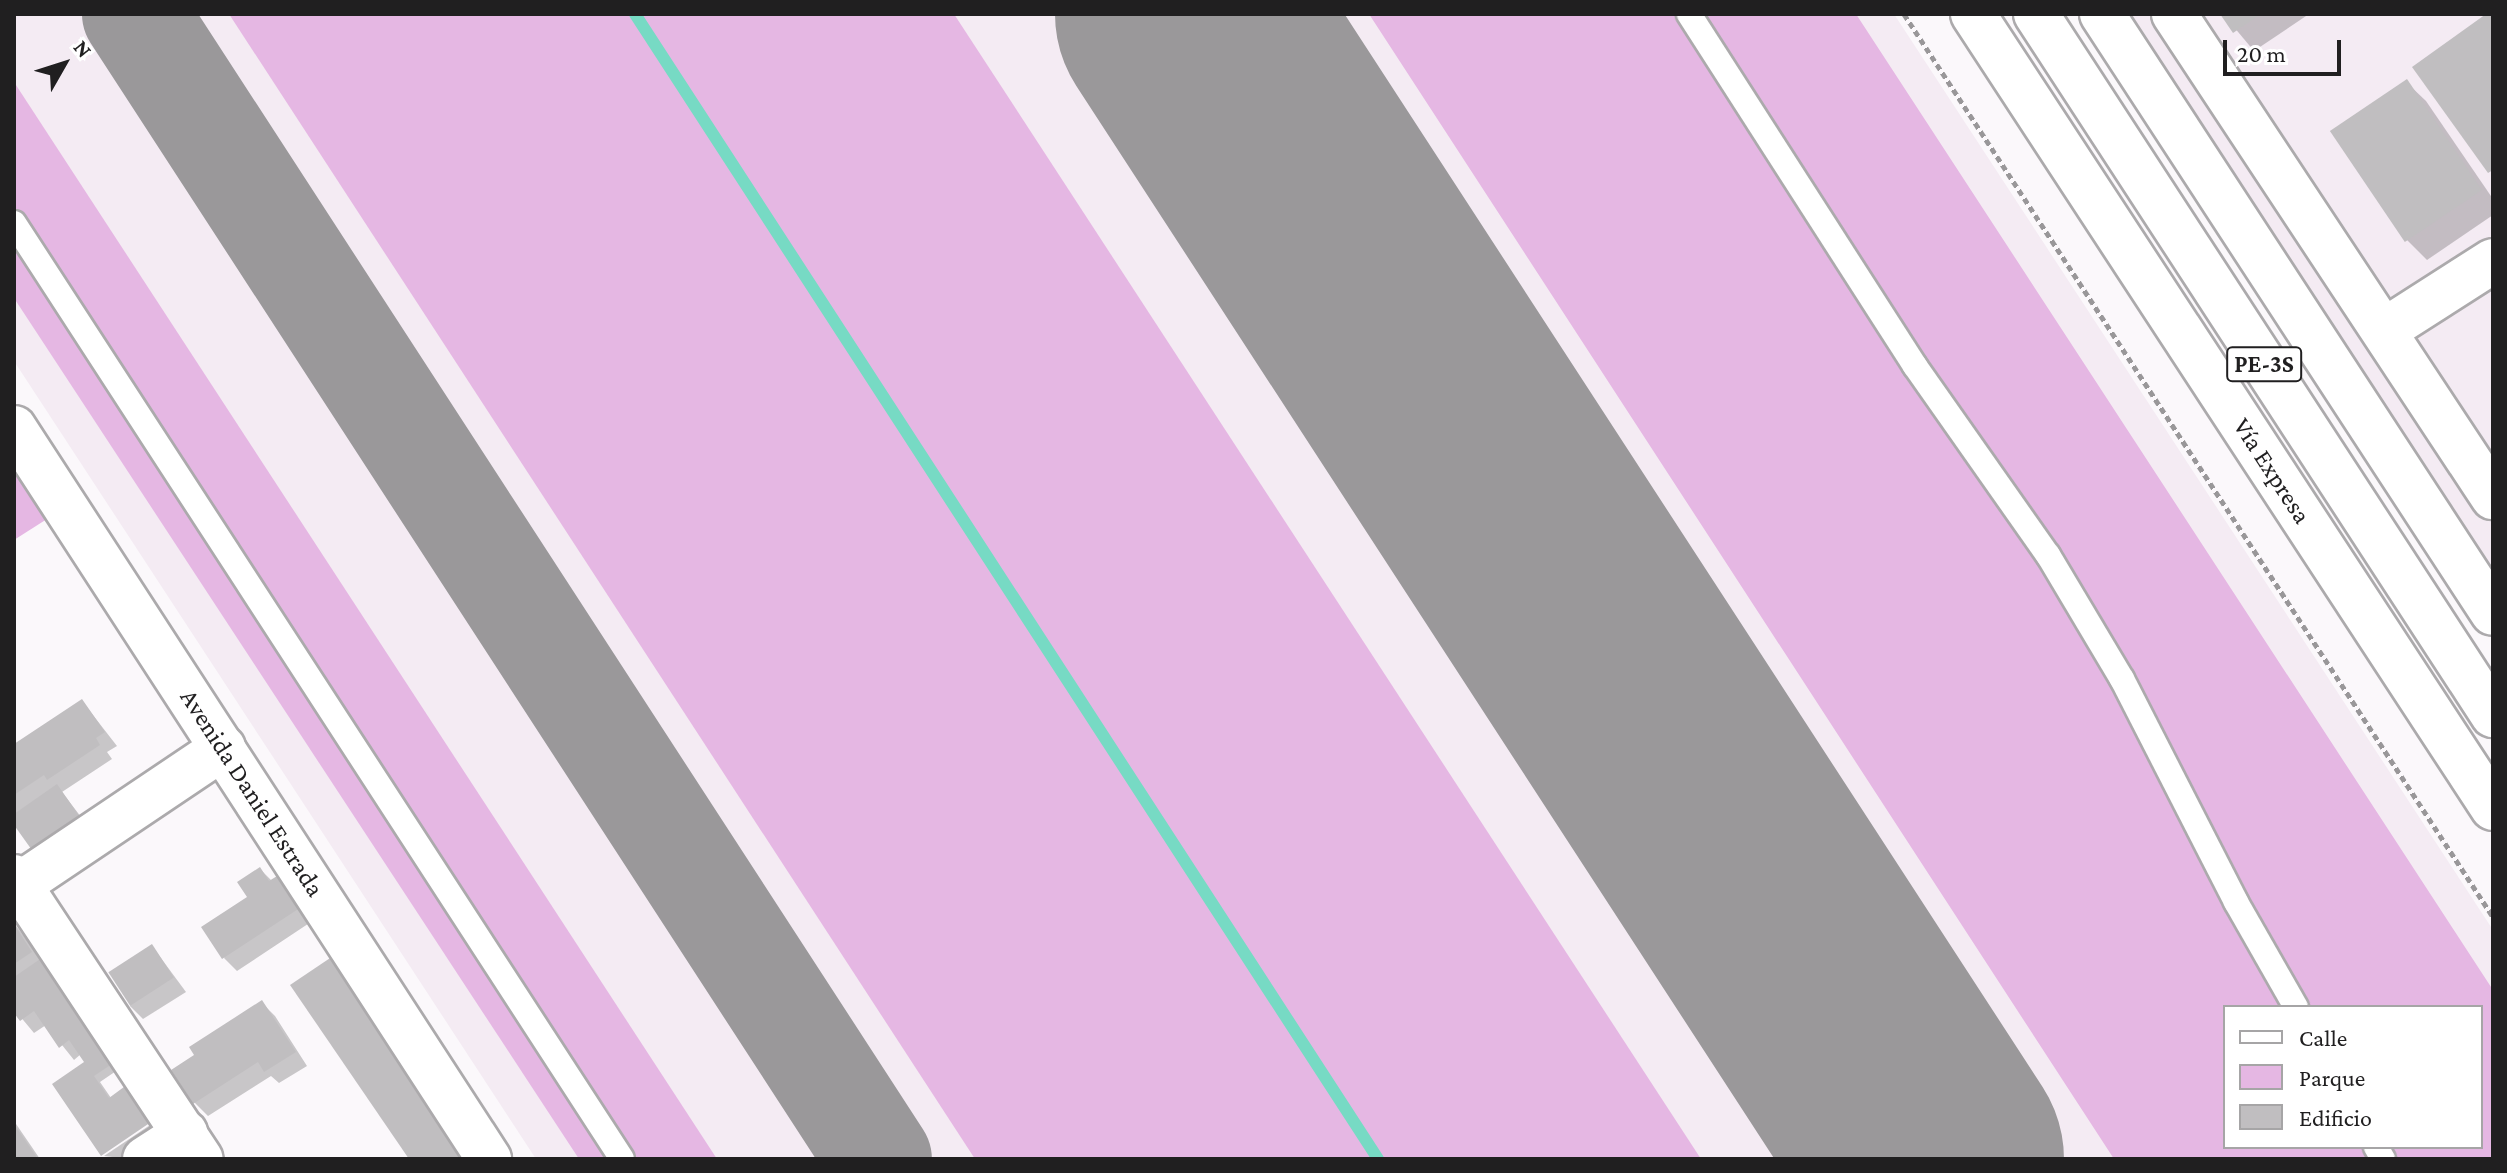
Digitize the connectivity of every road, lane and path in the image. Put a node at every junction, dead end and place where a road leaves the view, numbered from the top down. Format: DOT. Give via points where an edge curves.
graph roads {
  1 [pos="1689,14"];
  2 [pos="1904,14"];
  3 [pos="1973,14"];
  4 [pos="2036,14"];
  5 [pos="2102,14"];
  6 [pos="2174,14"];
  7 [pos="14,223"];
  8 [pos="2493,261"];
  9 [pos="2385,330"];
  10 [pos="14,428"];
  11 [pos="2493,497"];
  12 [pos="2493,613"];
  13 [pos="2493,715"];
  14 [pos="223,748"];
  15 [pos="2493,808"];
  16 [pos="17,881"];
  17 [pos="2493,917"];
  18 [pos="2295,1005"];
  19 [pos="193,1146"];
  20 [pos="145,1159"];
  21 [pos="489,1159"];
  22 [pos="622,1159"];
  1 -- 18 [label="lane" via="1915,366 2048,555 2122,679"];
  2 -- 17 [label="path"];
  3 -- 15 [label="main road, Vía Expresa / PE-3S"];
  4 -- 13 [label="main road, Vía Expresa / PE-3S"];
  5 -- 12 [label="main road, PE-3S"];
  6 -- 9 [label="main road"];
  7 -- 22 [label="lane"];
  8 -- 9 [label="main road"];
  9 -- 11 [label="main road"];
  10 -- 14 [label="main road, Avenida Daniel Estrada"];
  14 -- 16 [label="main road"];
  14 -- 21 [label="main road, Avenida Daniel Estrada"];
  16 -- 19 [label="main road"];
  19 -- 20 [label="main road"];
}
